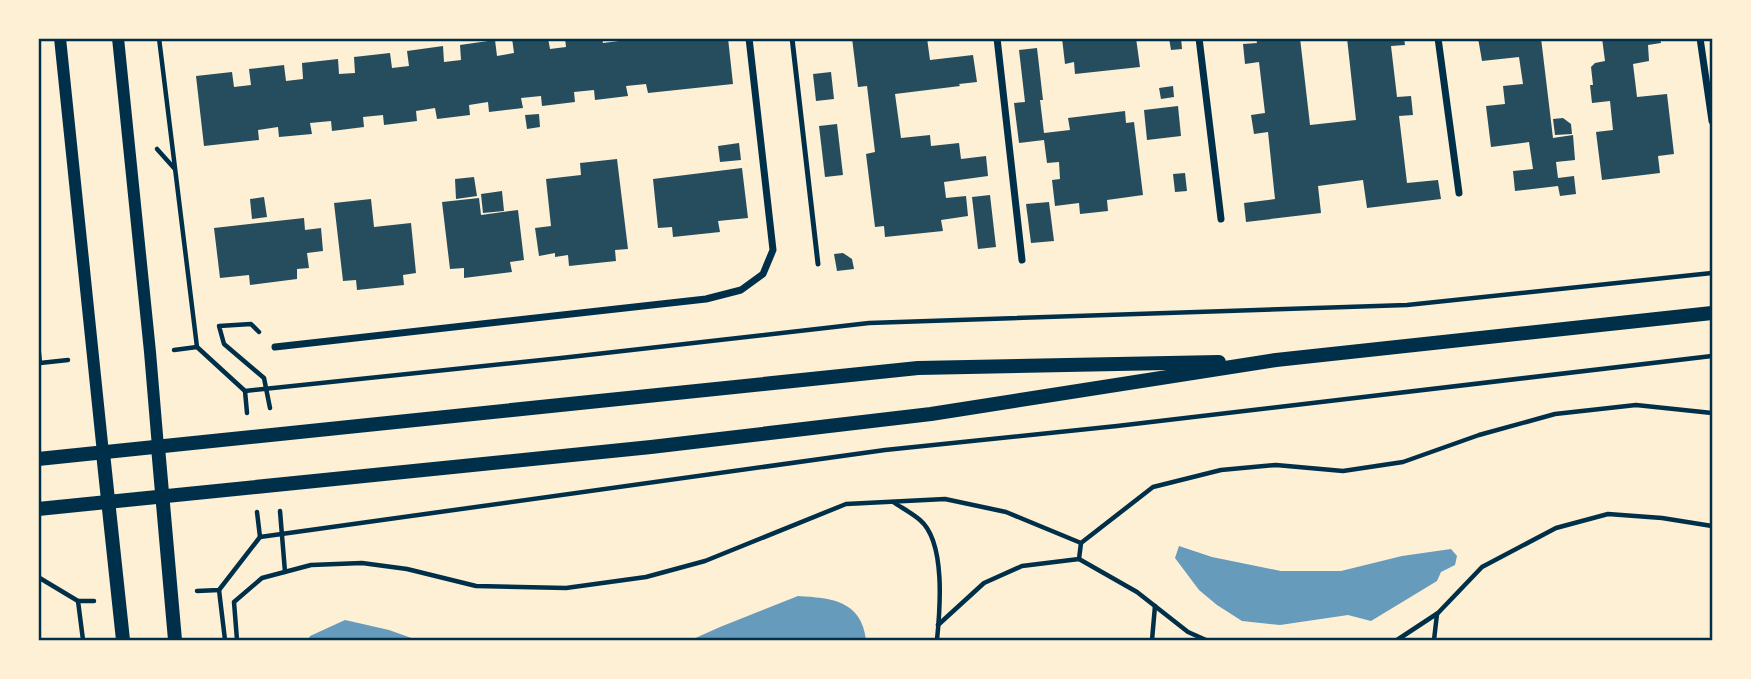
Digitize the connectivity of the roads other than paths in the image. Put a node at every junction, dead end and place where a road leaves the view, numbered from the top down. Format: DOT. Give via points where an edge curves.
graph roads {
  1 [pos="60,38"];
  2 [pos="118,38"];
  3 [pos="749,38"];
  4 [pos="792,38"];
  5 [pos="997,38"];
  6 [pos="1199,38"];
  7 [pos="1438,38"];
  8 [pos="1700,38"];
  9 [pos="1713,121"];
  10 [pos="1459,193"];
  11 [pos="1221,219"];
  12 [pos="1022,260"];
  13 [pos="818,264"];
  14 [pos="1713,313"];
  15 [pos="275,348"];
  16 [pos="1276,360"];
  17 [pos="158,447"];
  18 [pos="103,453"];
  19 [pos="38,459"];
  20 [pos="163,496"];
  21 [pos="108,502"];
  22 [pos="38,509"];
  23 [pos="123,640"];
  24 [pos="175,640"];
  1 -- 18 [label="street"];
  2 -- 17 [label="street"];
  3 -- 15 [label="street" via="773,250 763,274 741,290 706,299"];
  4 -- 13 [label="lane"];
  5 -- 12 [label="street"];
  6 -- 11 [label="street"];
  7 -- 10 [label="street"];
  8 -- 9 [label="street"];
  14 -- 16 [label="main road"];
  16 -- 17 [label="main road" via="918,368"];
  16 -- 20 [label="main road" via="931,414"];
  17 -- 18 [label="main road"];
  17 -- 20 [label="main road"];
  18 -- 19 [label="main road"];
  18 -- 21 [label="main road"];
  20 -- 21 [label="main road"];
  20 -- 24 [label="main road"];
  21 -- 22 [label="main road"];
  21 -- 23 [label="main road"];
}
